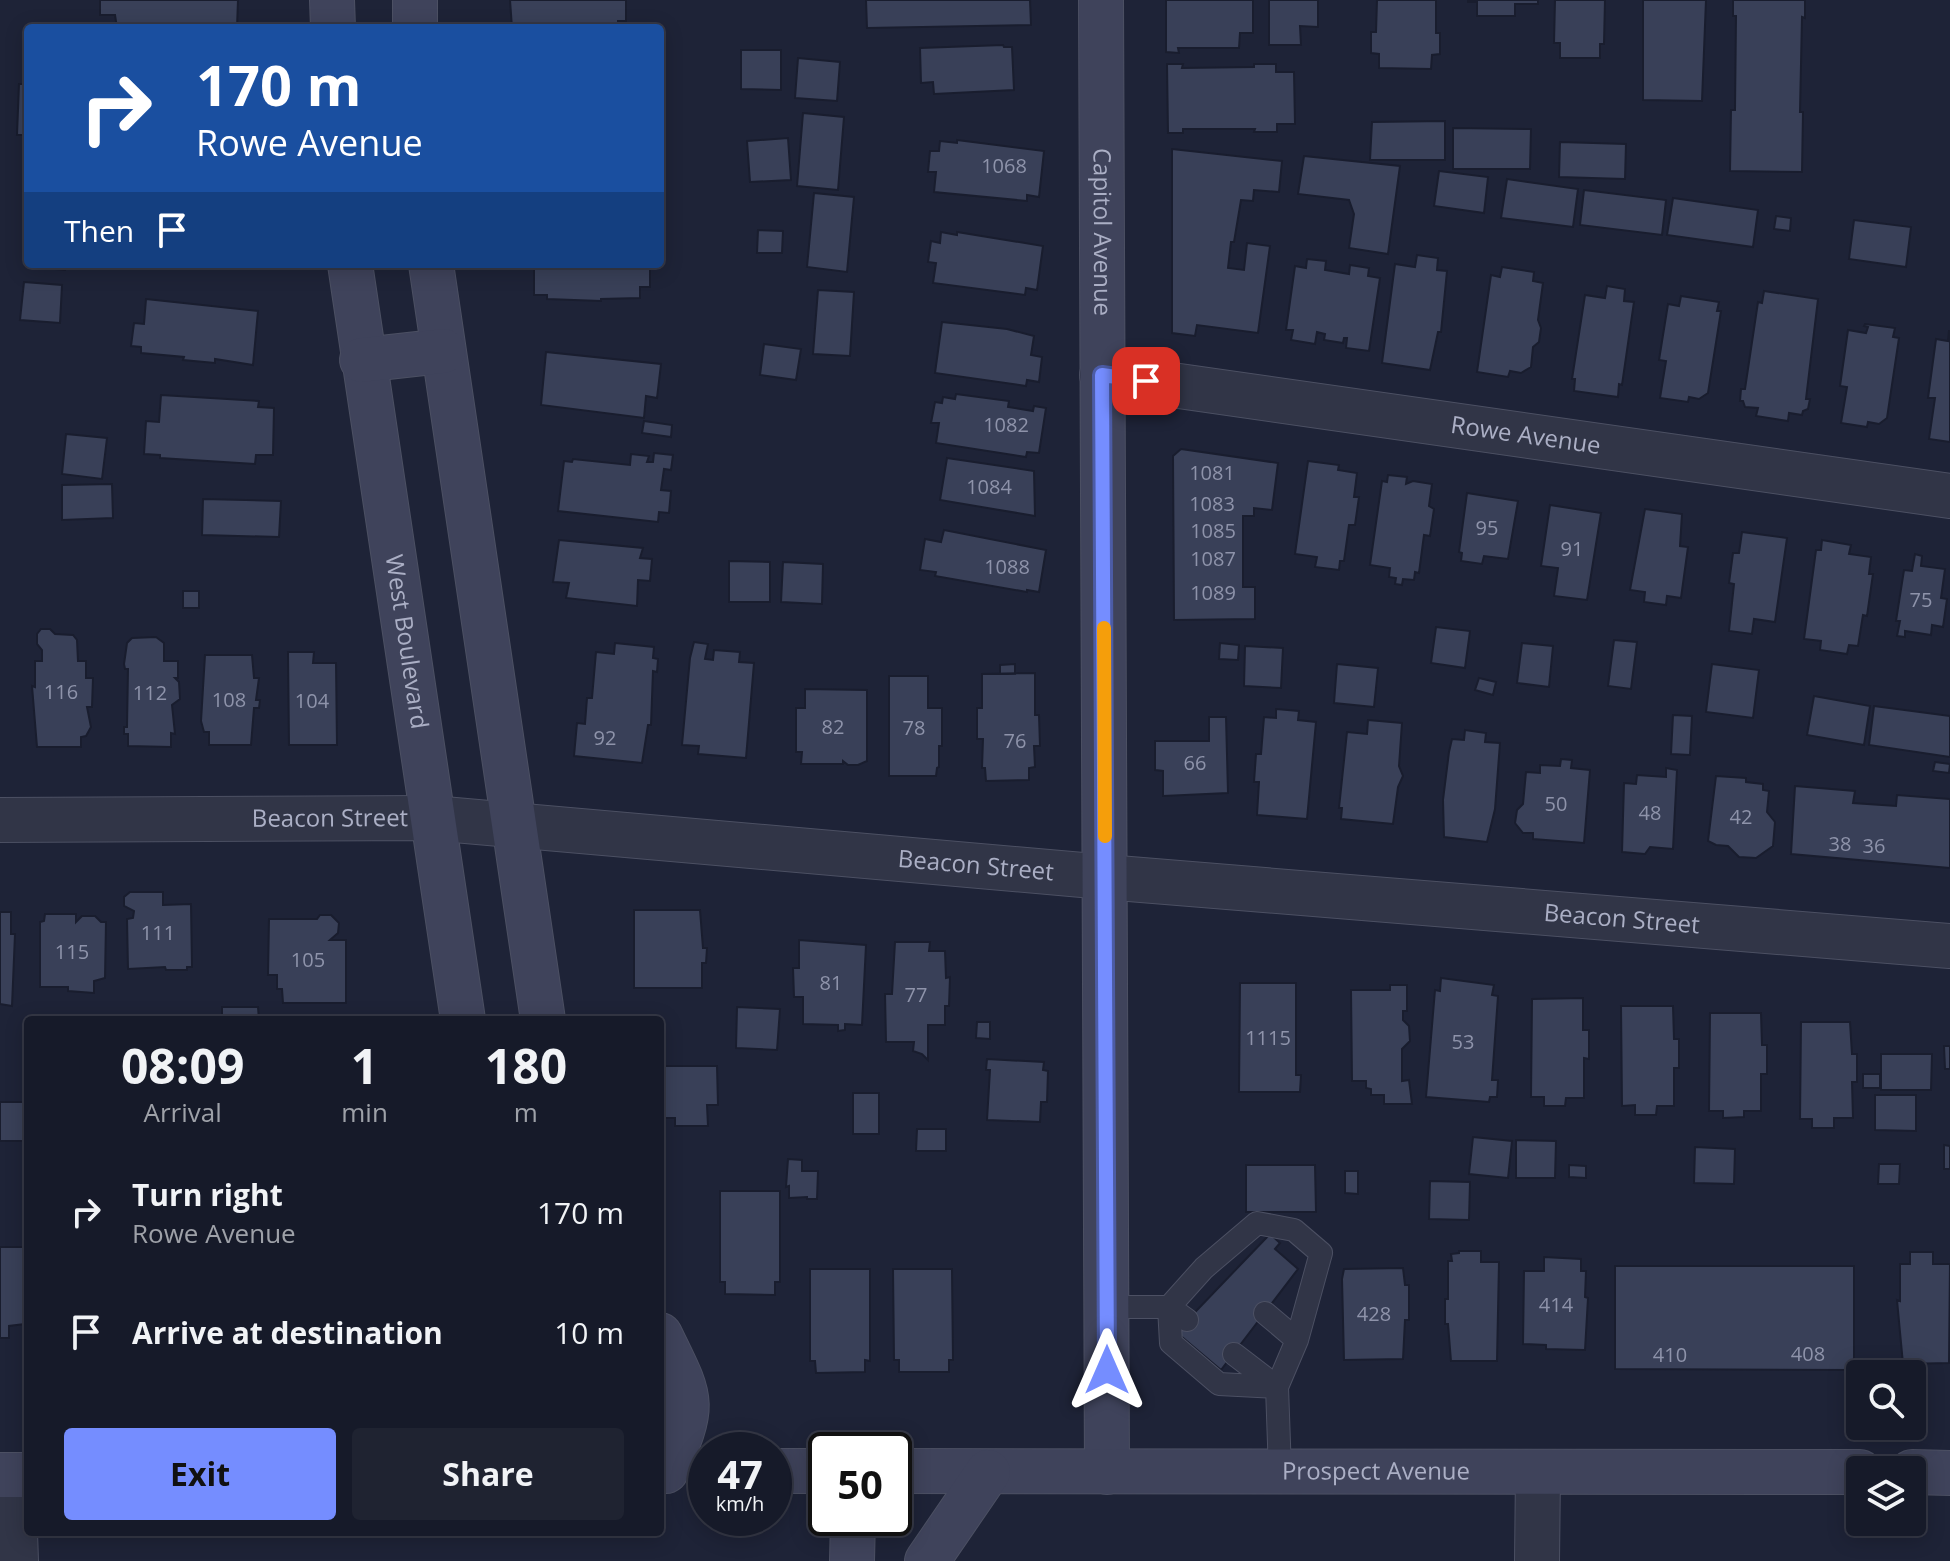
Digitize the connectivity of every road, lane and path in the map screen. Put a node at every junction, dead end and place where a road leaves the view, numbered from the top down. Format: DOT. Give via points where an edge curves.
graph roads {
  1 [pos="332,0"];
  2 [pos="415,0"];
  3 [pos="1101,0"];
  4 [pos="333,24"];
  5 [pos="415,24"];
  6 [pos="350,268"];
  7 [pos="432,268"];
  8 [pos="443,351"];
  9 [pos="362,360"];
  10 [pos="1102,375"];
  11 [pos="1950,496"];
  12 [pos="432,818"];
  13 [pos="0,820"];
  14 [pos="515,825"];
  15 [pos="1105,877"];
  16 [pos="1950,946"];
  17 [pos="462,1016"];
  18 [pos="542,1016"];
  19 [pos="1204,1268"];
  20 [pos="1224,1281"];
  21 [pos="1106,1307"];
  22 [pos="1265,1313"];
  23 [pos="1178,1314"];
  24 [pos="1297,1340"];
  25 [pos="664,1343"];
  26 [pos="1234,1354"];
  27 [pos="1277,1387"];
  28 [pos="673,1469"];
  29 [pos="912,1471"];
  30 [pos="988,1472"];
  31 [pos="1107,1472"];
  32 [pos="1280,1472"];
  33 [pos="1538,1472"];
  34 [pos="1846,1472"];
  35 [pos="1926,1472"];
  36 [pos="1950,1473"];
  37 [pos="14,1475"];
  38 [pos="853,1536"];
  39 [pos="16,1561"];
  40 [pos="852,1561"];
  41 [pos="927,1561"];
  42 [pos="1537,1561"];
  1 -- 4 [label="main road"];
  2 -- 5 [label="main road"];
  3 -- 10 [label="main road, Capitol Avenue"];
  6 -- 9 [label="main road, West Boulevard"];
  7 -- 8 [label="main road"];
  8 -- 9 [label="main road"];
  8 -- 14 [label="main road"];
  9 -- 12 [label="main road, West Boulevard"];
  10 -- 11 [label="street, Rowe Avenue"];
  10 -- 15 [label="main road, Capitol Avenue"];
  12 -- 13 [label="street, Beacon Street"];
  12 -- 14 [label="street, Beacon Street"];
  12 -- 17 [label="main road, West Boulevard"];
  14 -- 15 [label="street, Beacon Street"];
  14 -- 18 [label="main road"];
  15 -- 16 [label="street, Beacon Street"];
  15 -- 21 [label="main road, Capitol Avenue"];
  19 -- 20 [label="lane"];
  19 -- 23 [label="lane"];
  19 -- 24 [label="lane" via="1257,1223 1294,1230 1321,1253"];
  21 -- 23 [label="lane"];
  21 -- 31 [label="main road, Capitol Avenue"];
  22 -- 24 [label="lane"];
  23 -- 27 [label="lane" via="1171,1343 1219,1384"];
  24 -- 27 [label="lane"];
  25 -- 28 [label="main road" via="689,1404"];
  26 -- 27 [label="lane"];
  27 -- 32 [label="lane"];
  29 -- 30 [label="main road, Prospect Avenue"];
  30 -- 31 [label="main road, Prospect Avenue"];
  30 -- 41 [label="main road"];
  31 -- 32 [label="main road, Prospect Avenue"];
  32 -- 33 [label="main road, Prospect Avenue"];
  33 -- 34 [label="main road, Prospect Avenue"];
  33 -- 42 [label="street"];
  35 -- 36 [label="main road"];
  37 -- 39 [label="street"];
  38 -- 40 [label="main road"];
}
